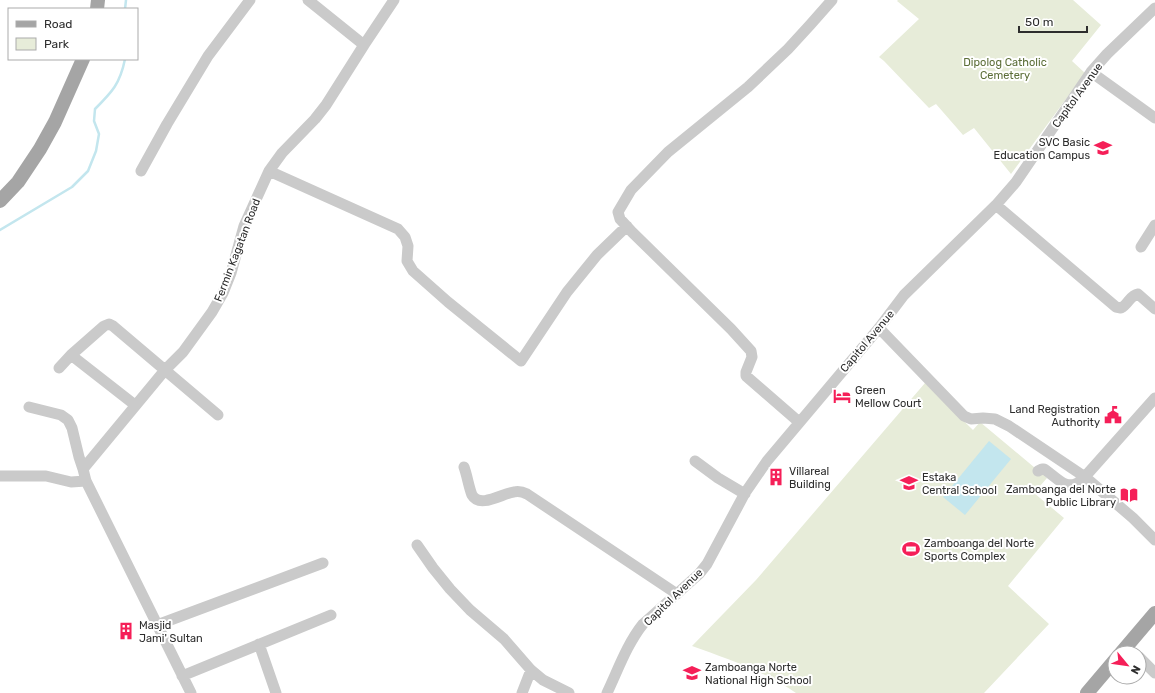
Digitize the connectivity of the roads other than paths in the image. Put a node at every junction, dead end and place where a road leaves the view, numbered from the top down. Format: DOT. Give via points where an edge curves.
graph roads {
  1 [pos="250,0"];
  2 [pos="308,0"];
  3 [pos="394,0"];
  4 [pos="832,0"];
  5 [pos="1155,8"];
  6 [pos="364,44"];
  7 [pos="83,60"];
  8 [pos="1091,72"];
  9 [pos="1155,118"];
  10 [pos="140,171"];
  11 [pos="269,171"];
  12 [pos="0,201"];
  13 [pos="996,204"];
  14 [pos="1155,225"];
  15 [pos="626,226"];
  16 [pos="1141,247"];
  17 [pos="1155,309"];
  18 [pos="879,328"];
  19 [pos="71,355"];
  20 [pos="59,368"];
  21 [pos="165,370"];
  22 [pos="1155,398"];
  23 [pos="135,406"];
  24 [pos="30,408"];
  25 [pos="218,415"];
  26 [pos="799,422"];
  27 [pos="695,461"];
  28 [pos="464,467"];
  29 [pos="83,469"];
  30 [pos="1038,471"];
  31 [pos="0,476"];
  32 [pos="1085,476"];
  33 [pos="86,481"];
  34 [pos="745,494"];
  35 [pos="1155,540"];
  36 [pos="417,545"];
  37 [pos="323,563"];
  38 [pos="677,594"];
  39 [pos="1155,614"];
  40 [pos="332,615"];
  41 [pos="157,625"];
  42 [pos="259,644"];
  43 [pos="1132,645"];
  44 [pos="1147,665"];
  45 [pos="1107,669"];
  46 [pos="531,670"];
  47 [pos="1155,673"];
  48 [pos="182,676"];
  49 [pos="190,693"];
  50 [pos="276,693"];
  51 [pos="522,693"];
  52 [pos="568,693"];
  53 [pos="607,693"];
  54 [pos="1087,693"];
  1 -- 10 [label="street" via="208,56"];
  2 -- 6 [label="street"];
  3 -- 6 [label="street, Fermin Kagatan Road"];
  4 -- 15 [label="street" via="810,26 748,87 668,152 631,190 618,212"];
  5 -- 8 [label="street, Capitol Avenue"];
  6 -- 11 [label="street, Fermin Kagatan Road" via="326,105"];
  7 -- 12 [label="main road" via="48,136 18,182"];
  8 -- 9 [label="street"];
  8 -- 13 [label="street, Capitol Avenue" via="1016,182"];
  11 -- 15 [label="street" via="398,230 405,237 408,246 407,261 413,271 521,361 567,292 596,255"];
  11 -- 21 [label="street, Fermin Kagatan Road" via="244,226 223,293 182,352"];
  13 -- 17 [label="street" via="1116,307 1124,307 1134,294 1138,294"];
  13 -- 18 [label="street, Capitol Avenue" via="916,281"];
  14 -- 16 [label="street"];
  15 -- 26 [label="street" via="751,351 752,357 746,376"];
  18 -- 26 [label="street, Capitol Avenue"];
  18 -- 32 [label="street" via="964,416 971,419 995,419"];
  19 -- 20 [label="street"];
  19 -- 21 [label="street" via="109,324"];
  19 -- 23 [label="street"];
  21 -- 23 [label="street, Fermin Kagatan Road"];
  21 -- 25 [label="street"];
  22 -- 32 [label="street"];
  23 -- 29 [label="street, Fermin Kagatan Road"];
  24 -- 29 [label="street" via="61,415 68,420"];
  26 -- 34 [label="street, Capitol Avenue" via="767,461"];
  27 -- 34 [label="street"];
  28 -- 38 [label="street" via="473,496 477,499 482,501 514,492 527,494"];
  29 -- 33 [label="street"];
  30 -- 32 [label="street" via="1044,469 1063,483 1073,486"];
  31 -- 33 [label="street" via="46,476 71,482"];
  32 -- 35 [label="street"];
  33 -- 41 [label="street"];
  34 -- 38 [label="street, Capitol Avenue" via="707,564"];
  36 -- 46 [label="street" via="433,568 470,610 504,639"];
  37 -- 41 [label="street"];
  38 -- 53 [label="street, Capitol Avenue" via="637,632"];
  39 -- 43 [label="main road"];
  40 -- 42 [label="street"];
  41 -- 48 [label="street"];
  42 -- 48 [label="street"];
  42 -- 50 [label="street"];
  44 -- 47 [label="street"];
  45 -- 54 [label="main road"];
  46 -- 51 [label="street"];
  46 -- 52 [label="street" via="543,680"];
  48 -- 49 [label="street"];
}
